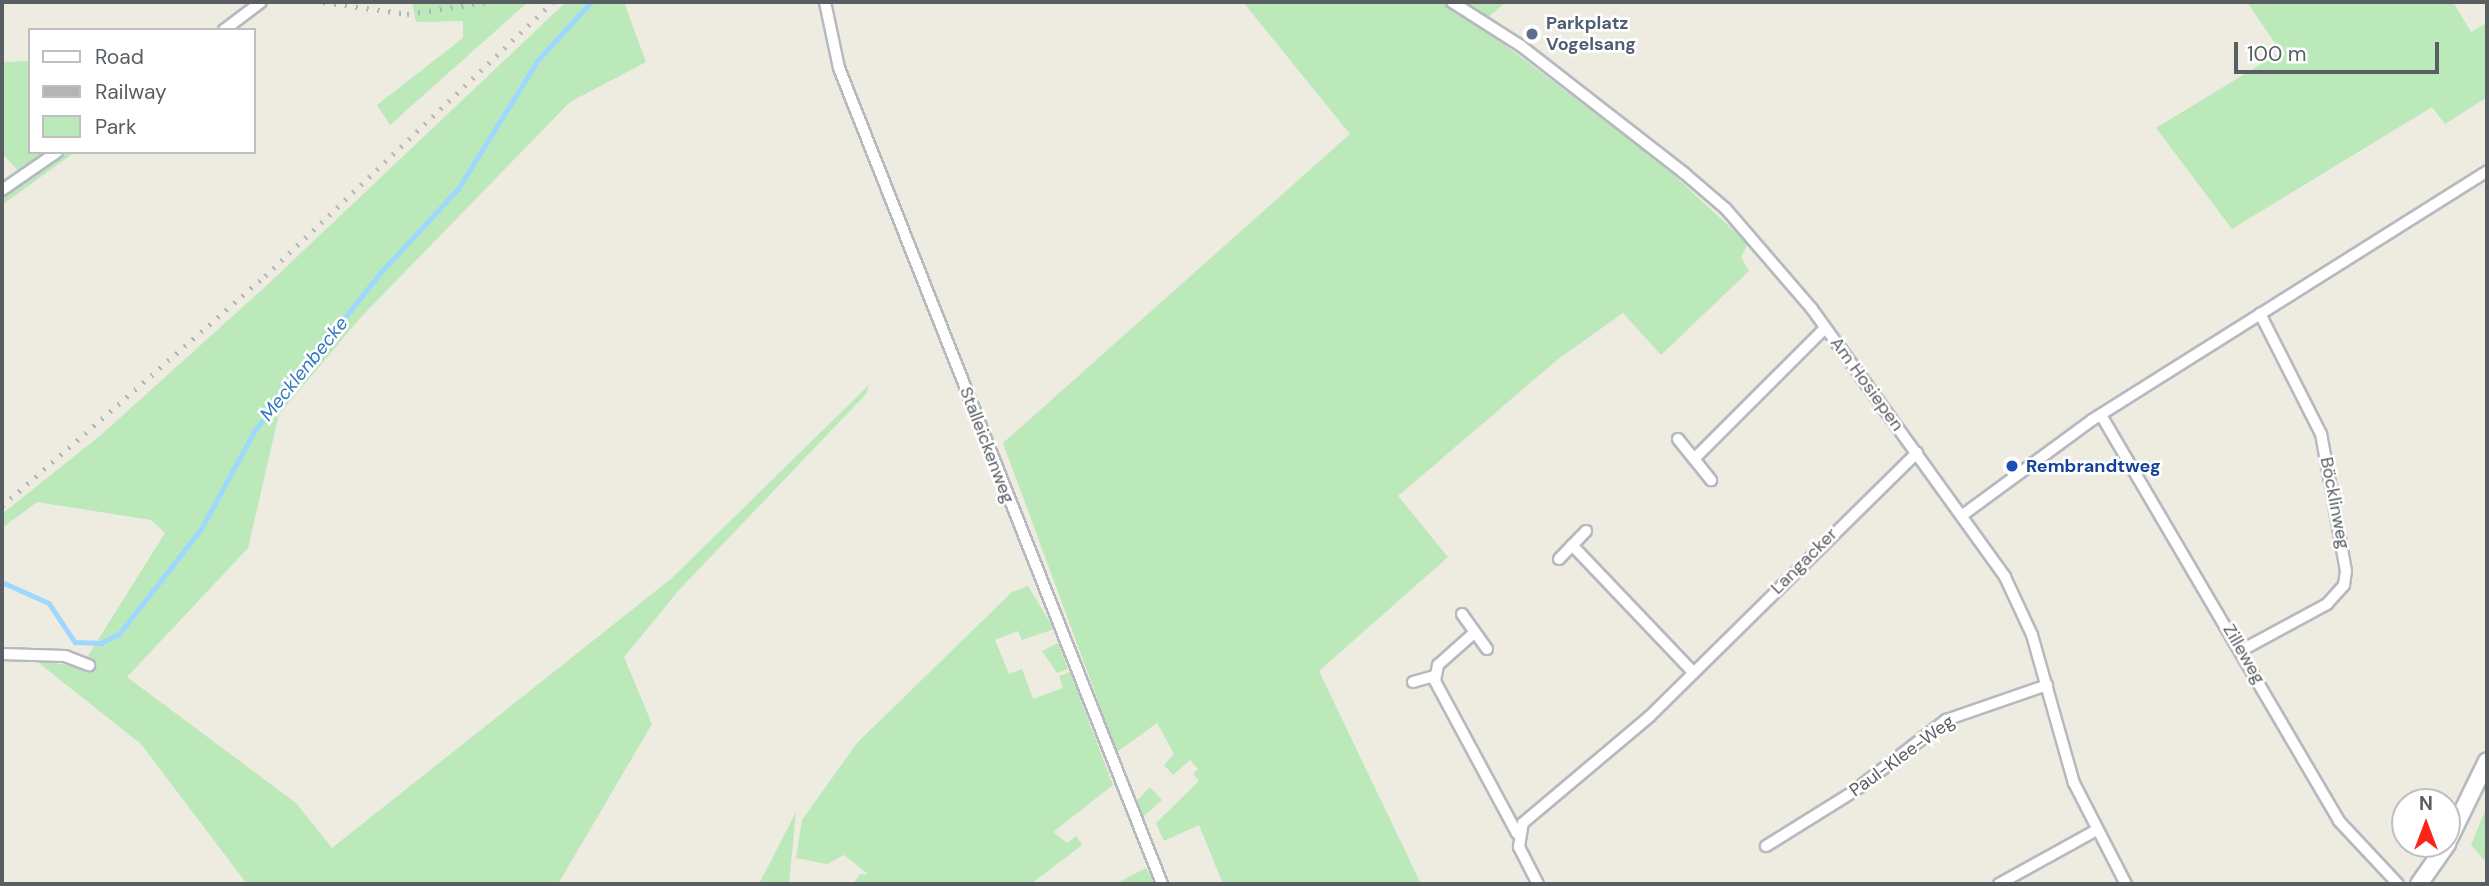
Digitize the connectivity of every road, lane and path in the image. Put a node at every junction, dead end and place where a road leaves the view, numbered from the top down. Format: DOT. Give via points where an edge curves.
graph roads {
  1 [pos="261,2"];
  2 [pos="825,2"];
  3 [pos="1452,2"];
  4 [pos="228,28"];
  5 [pos="54,154"];
  6 [pos="2487,171"];
  7 [pos="2,190"];
  8 [pos="2260,314"];
  9 [pos="1825,328"];
  10 [pos="2101,415"];
  11 [pos="1678,439"];
  12 [pos="1917,453"];
  13 [pos="1694,459"];
  14 [pos="1711,480"];
  15 [pos="1964,514"];
  16 [pos="1586,531"];
  17 [pos="1572,545"];
  18 [pos="1559,559"];
  19 [pos="1462,614"];
  20 [pos="1474,633"];
  21 [pos="1487,649"];
  22 [pos="2242,650"];
  23 [pos="2,654"];
  24 [pos="89,665"];
  25 [pos="1693,672"];
  26 [pos="1434,676"];
  27 [pos="1413,682"];
  28 [pos="2047,685"];
  29 [pos="2487,761"];
  30 [pos="2461,815"];
  31 [pos="2097,830"];
  32 [pos="1517,833"];
  33 [pos="1766,846"];
  34 [pos="2437,858"];
  35 [pos="1161,884"];
  36 [pos="1538,884"];
  37 [pos="1999,884"];
  38 [pos="2126,884"];
  39 [pos="2398,884"];
  40 [pos="2419,884"];
  1 -- 4 [label="street"];
  2 -- 35 [label="street, Stalleickenweg" via="839,68"];
  3 -- 9 [label="street, Am Hosiepen" via="1532,55 1726,209"];
  5 -- 7 [label="street"];
  6 -- 8 [label="street"];
  8 -- 10 [label="street"];
  8 -- 22 [label="street, Böcklinweg" via="2321,434 2346,571 2344,585 2327,604"];
  9 -- 12 [label="street, Am Hosiepen"];
  9 -- 13 [label="street"];
  10 -- 15 [label="street"];
  10 -- 22 [label="street, Zilleweg"];
  11 -- 13 [label="street"];
  12 -- 15 [label="street, Am Hosiepen"];
  12 -- 25 [label="street, Langacker"];
  13 -- 14 [label="street"];
  15 -- 28 [label="street, Am Hosiepen" via="2021,607"];
  16 -- 17 [label="street"];
  17 -- 18 [label="street"];
  17 -- 25 [label="street"];
  19 -- 20 [label="street"];
  20 -- 21 [label="street"];
  20 -- 26 [label="street" via="1438,665"];
  22 -- 39 [label="street, Zilleweg" via="2339,821"];
  23 -- 24 [label="street" via="65,656"];
  25 -- 32 [label="street, Langacker"];
  26 -- 27 [label="street"];
  26 -- 32 [label="street"];
  28 -- 31 [label="street, Am Hosiepen" via="2074,783"];
  28 -- 33 [label="street, Paul-Klee-Weg" via="1946,720 1853,792"];
  29 -- 30 [label="street"];
  31 -- 37 [label="street"];
  31 -- 38 [label="street, Am Hosiepen"];
  32 -- 36 [label="street"];
  34 -- 40 [label="street"];
}
